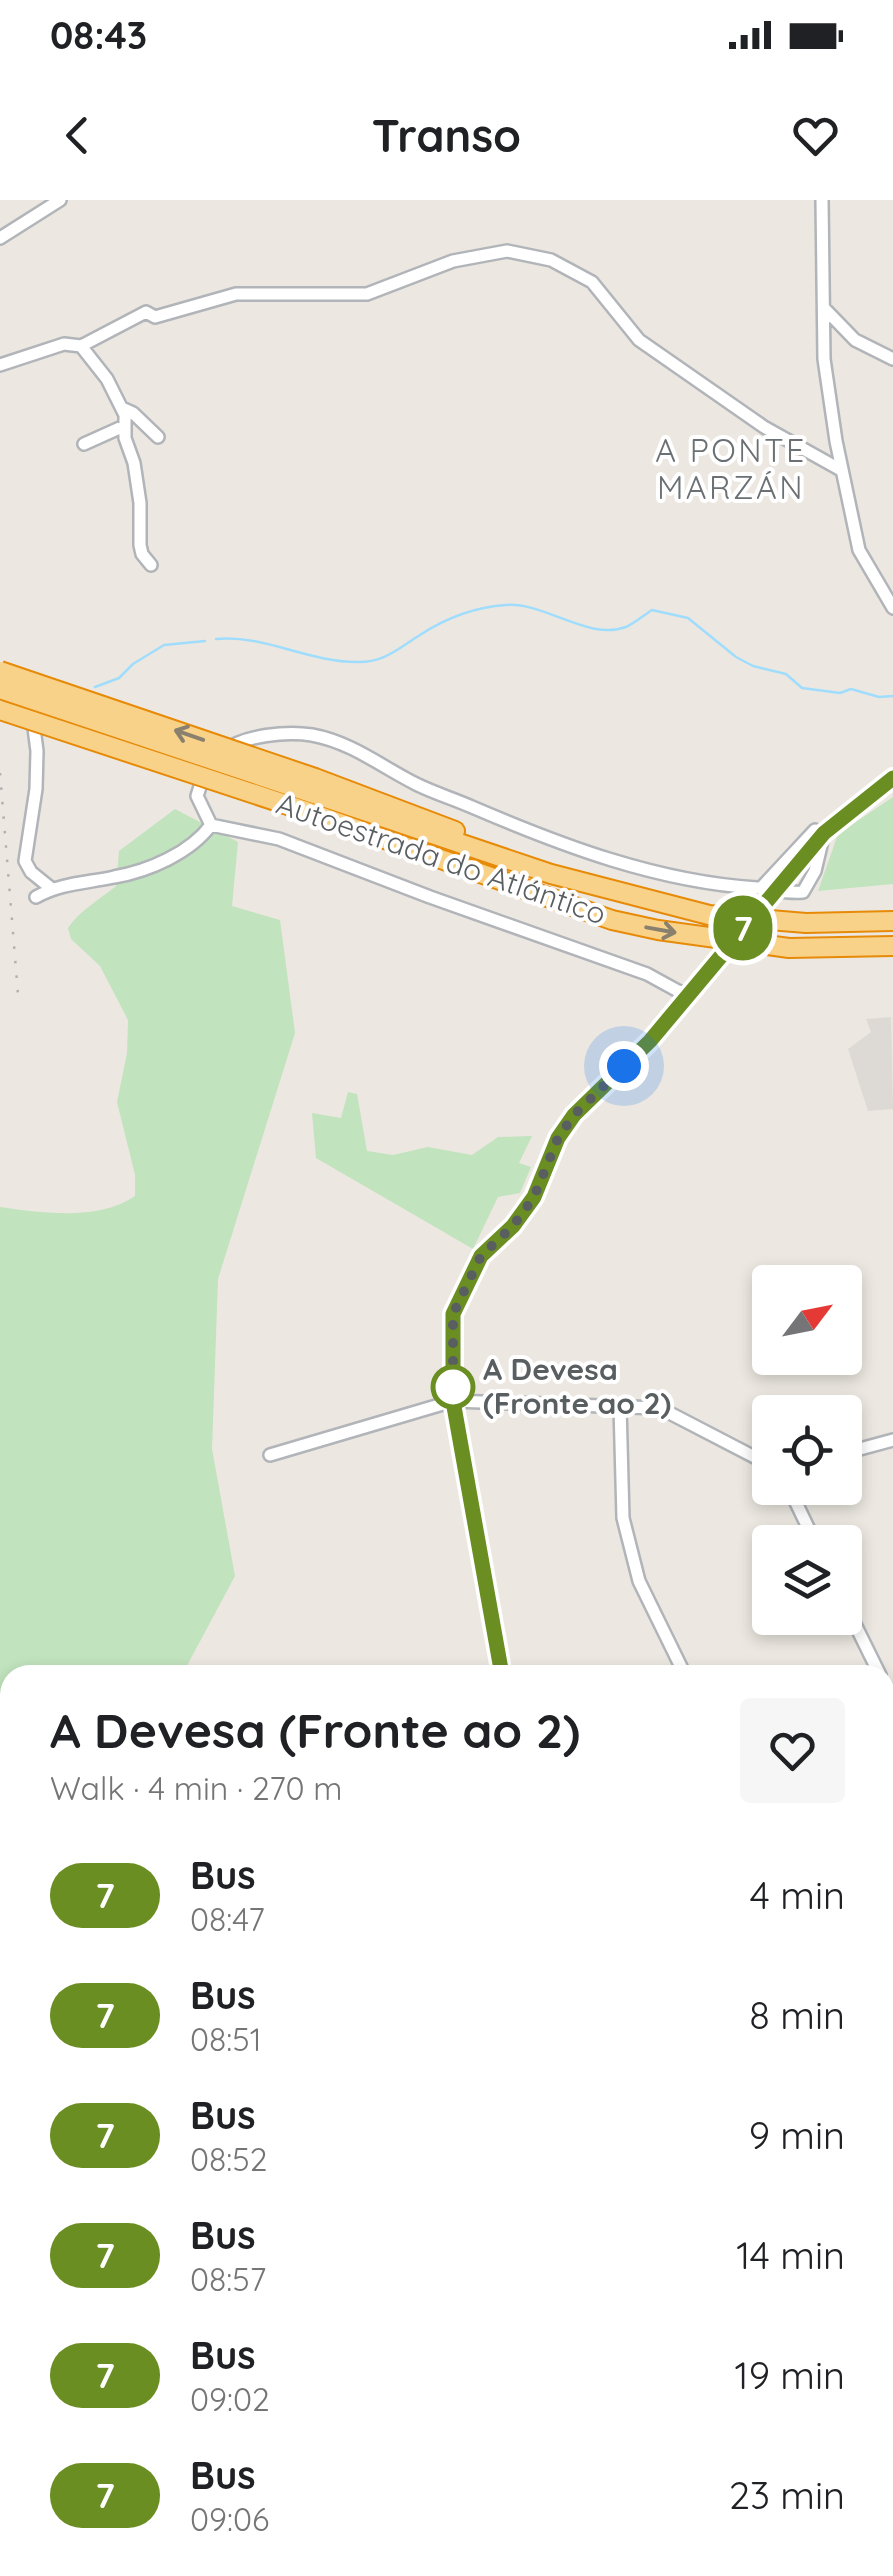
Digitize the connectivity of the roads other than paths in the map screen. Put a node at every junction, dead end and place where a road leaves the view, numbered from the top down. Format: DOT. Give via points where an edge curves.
graph roads {
  1 [pos="60,200"];
  2 [pos="822,200"];
  3 [pos="0,238"];
  4 [pos="824,308"];
  5 [pos="81,346"];
  6 [pos="893,359"];
  7 [pos="0,365"];
  8 [pos="122,408"];
  9 [pos="124,426"];
  10 [pos="158,438"];
  11 [pos="84,444"];
  12 [pos="841,470"];
  13 [pos="151,565"];
  14 [pos="893,608"];
  15 [pos="0,671"];
  16 [pos="0,690"];
  17 [pos="0,697"];
  18 [pos="0,710"];
  19 [pos="893,778"];
  20 [pos="309,793"];
  21 [pos="211,824"];
  22 [pos="824,833"];
  23 [pos="52,888"];
  24 [pos="761,888"];
  25 [pos="36,897"];
  26 [pos="893,921"];
  27 [pos="893,946"];
  28 [pos="689,991"];
  29 [pos="453,1401"];
  30 [pos="620,1406"];
  31 [pos="893,1440"];
  32 [pos="862,1449"];
  33 [pos="270,1456"];
  34 [pos="752,1456"];
  35 [pos="860,1635"];
  36 [pos="500,1665"];
  37 [pos="681,1665"];
  38 [pos="875,1665"];
  1 -- 3 [label="street"];
  2 -- 4 [label="street"];
  4 -- 6 [label="street" via="854,340"];
  4 -- 12 [label="street" via="824,359"];
  5 -- 7 [label="street" via="64,344"];
  5 -- 8 [label="street"];
  5 -- 12 [label="street" via="146,312 155,317 236,294 367,294 453,262 507,252 551,260 592,282 639,340 764,427"];
  8 -- 9 [label="street"];
  8 -- 10 [label="street"];
  9 -- 11 [label="street"];
  9 -- 13 [label="street" via="140,502 140,545"];
  12 -- 14 [label="street" via="860,550"];
  20 -- 15 [label="highway, one-way, bridge"];
  16 -- 20 [label="highway, Autoestrada do Atlántico, bridge"];
  17 -- 23 [label="street" via="32,713 38,751 25,862"];
  18 -- 20 [label="highway, Autoestrada do Atlántico, bridge"];
  19 -- 22 [label="street"];
  20 -- 26 [label="highway, Autoestrada do Atlántico" via="551,874 709,916"];
  20 -- 27 [label="highway, Autoestrada do Atlántico, one-way" via="612,920 789,948"];
  21 -- 23 [label="street" via="200,840 146,870"];
  21 -- 24 [label="street" via="197,796 206,767 235,742 312,735 589,852 713,886"];
  21 -- 28 [label="street" via="279,839"];
  22 -- 24 [label="street" via="815,830"];
  22 -- 24 [label="street" via="815,872 802,892"];
  22 -- 28 [label="street, bridge"];
  23 -- 25 [label="street"];
  28 -- 29 [label="street" via="650,1041 574,1115 534,1197 481,1256 453,1314"];
  29 -- 30 [label="street"];
  29 -- 33 [label="street"];
  29 -- 36 [label="street"];
  30 -- 34 [label="street" via="660,1408"];
  30 -- 37 [label="street" via="623,1518 639,1581"];
  31 -- 32 [label="street"];
  35 -- 38 [label="street"];
}
